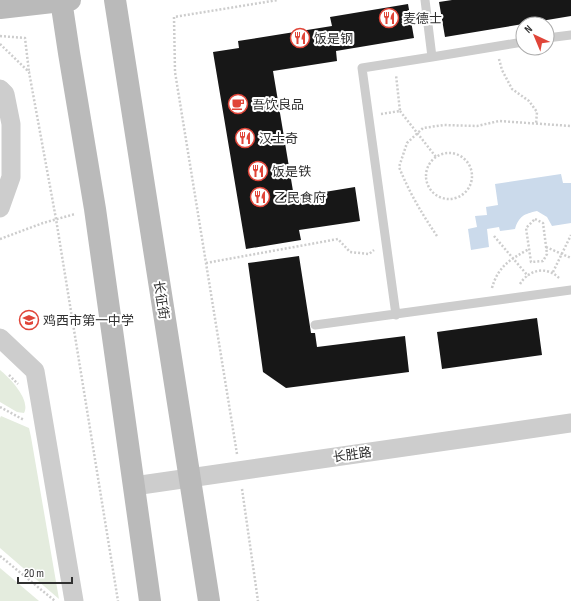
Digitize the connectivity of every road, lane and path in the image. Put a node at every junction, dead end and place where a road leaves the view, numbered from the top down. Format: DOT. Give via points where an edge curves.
graph roads {
  1 [pos="64,0"];
  2 [pos="114,0"];
  3 [pos="278,0"];
  4 [pos="424,0"];
  5 [pos="0,8"];
  6 [pos="571,35"];
  7 [pos="0,36"];
  8 [pos="555,37"];
  9 [pos="0,44"];
  10 [pos="515,44"];
  11 [pos="497,47"];
  12 [pos="432,57"];
  13 [pos="395,63"];
  14 [pos="29,72"];
  15 [pos="0,90"];
  16 [pos="400,110"];
  17 [pos="369,116"];
  18 [pos="536,124"];
  19 [pos="571,126"];
  20 [pos="418,133"];
  21 [pos="436,157"];
  22 [pos="0,208"];
  23 [pos="95,209"];
  24 [pos="56,219"];
  25 [pos="571,234"];
  26 [pos="437,236"];
  27 [pos="494,236"];
  28 [pos="0,239"];
  29 [pos="386,242"];
  30 [pos="546,247"];
  31 [pos="529,249"];
  32 [pos="562,253"];
  33 [pos="514,258"];
  34 [pos="571,258"];
  35 [pos="206,263"];
  36 [pos="552,272"];
  37 [pos="528,276"];
  38 [pos="571,290"];
  39 [pos="488,302"];
  40 [pos="396,315"];
  41 [pos="315,325"];
  42 [pos="0,338"];
  43 [pos="0,407"];
  44 [pos="29,423"];
  45 [pos="571,423"];
  46 [pos="239,470"];
  47 [pos="190,477"];
  48 [pos="134,486"];
  49 [pos="0,556"];
  50 [pos="55,601"];
  51 [pos="74,601"];
  52 [pos="118,601"];
  53 [pos="150,601"];
  54 [pos="209,601"];
  55 [pos="258,601"];
  1 -- 5 [label="main road"];
  1 -- 23 [label="main road" via="69,53"];
  2 -- 47 [label="main road, 长征街"];
  3 -- 35 [label="path" via="174,16 175,72"];
  4 -- 12 [label="lane"];
  6 -- 8 [label="lane"];
  7 -- 14 [label="path" via="25,38"];
  9 -- 14 [label="path"];
  10 -- 11 [label="lane"];
  11 -- 12 [label="lane"];
  11 -- 18 [label="path" via="502,70 512,89 529,101 537,112"];
  12 -- 13 [label="lane"];
  13 -- 16 [label="path"];
  13 -- 17 [label="lane" via="362,68"];
  14 -- 24 [label="path"];
  15 -- 22 [label="street" via="5,94 11,124 11,177"];
  16 -- 17 [label="path"];
  16 -- 20 [label="path"];
  17 -- 29 [label="lane"];
  18 -- 19 [label="path"];
  18 -- 20 [label="path" via="499,121 477,126 444,125 423,128"];
  20 -- 21 [label="path"];
  20 -- 26 [label="path" via="407,143 399,167 409,192"];
  21 -- 21 [label="path" via="458,155 469,165 469,187 458,197 442,198 430,189 426,175"];
  23 -- 24 [label="path"];
  23 -- 48 [label="main road"];
  24 -- 28 [label="path"];
  24 -- 52 [label="path"];
  25 -- 32 [label="path"];
  27 -- 33 [label="path"];
  29 -- 35 [label="path" via="369,254 350,252 338,239"];
  29 -- 40 [label="lane"];
  30 -- 31 [label="path" via="544,261 531,262"];
  30 -- 31 [label="path" via="543,223 535,219 526,228"];
  30 -- 32 [label="path"];
  31 -- 33 [label="path"];
  32 -- 34 [label="path"];
  32 -- 36 [label="path"];
  33 -- 37 [label="path"];
  33 -- 39 [label="path" via="507,261 495,277"];
  35 -- 46 [label="path"];
  38 -- 39 [label="lane"];
  39 -- 40 [label="lane"];
  40 -- 41 [label="lane"];
  42 -- 51 [label="street" via="35,371"];
  43 -- 44 [label="path"];
  45 -- 46 [label="street, 长胜路"];
  46 -- 47 [label="street, 长胜路"];
  46 -- 55 [label="path"];
  47 -- 48 [label="street, 长胜路"];
  47 -- 54 [label="main road, 长征街"];
  48 -- 53 [label="main road"];
  49 -- 50 [label="path"];
}
